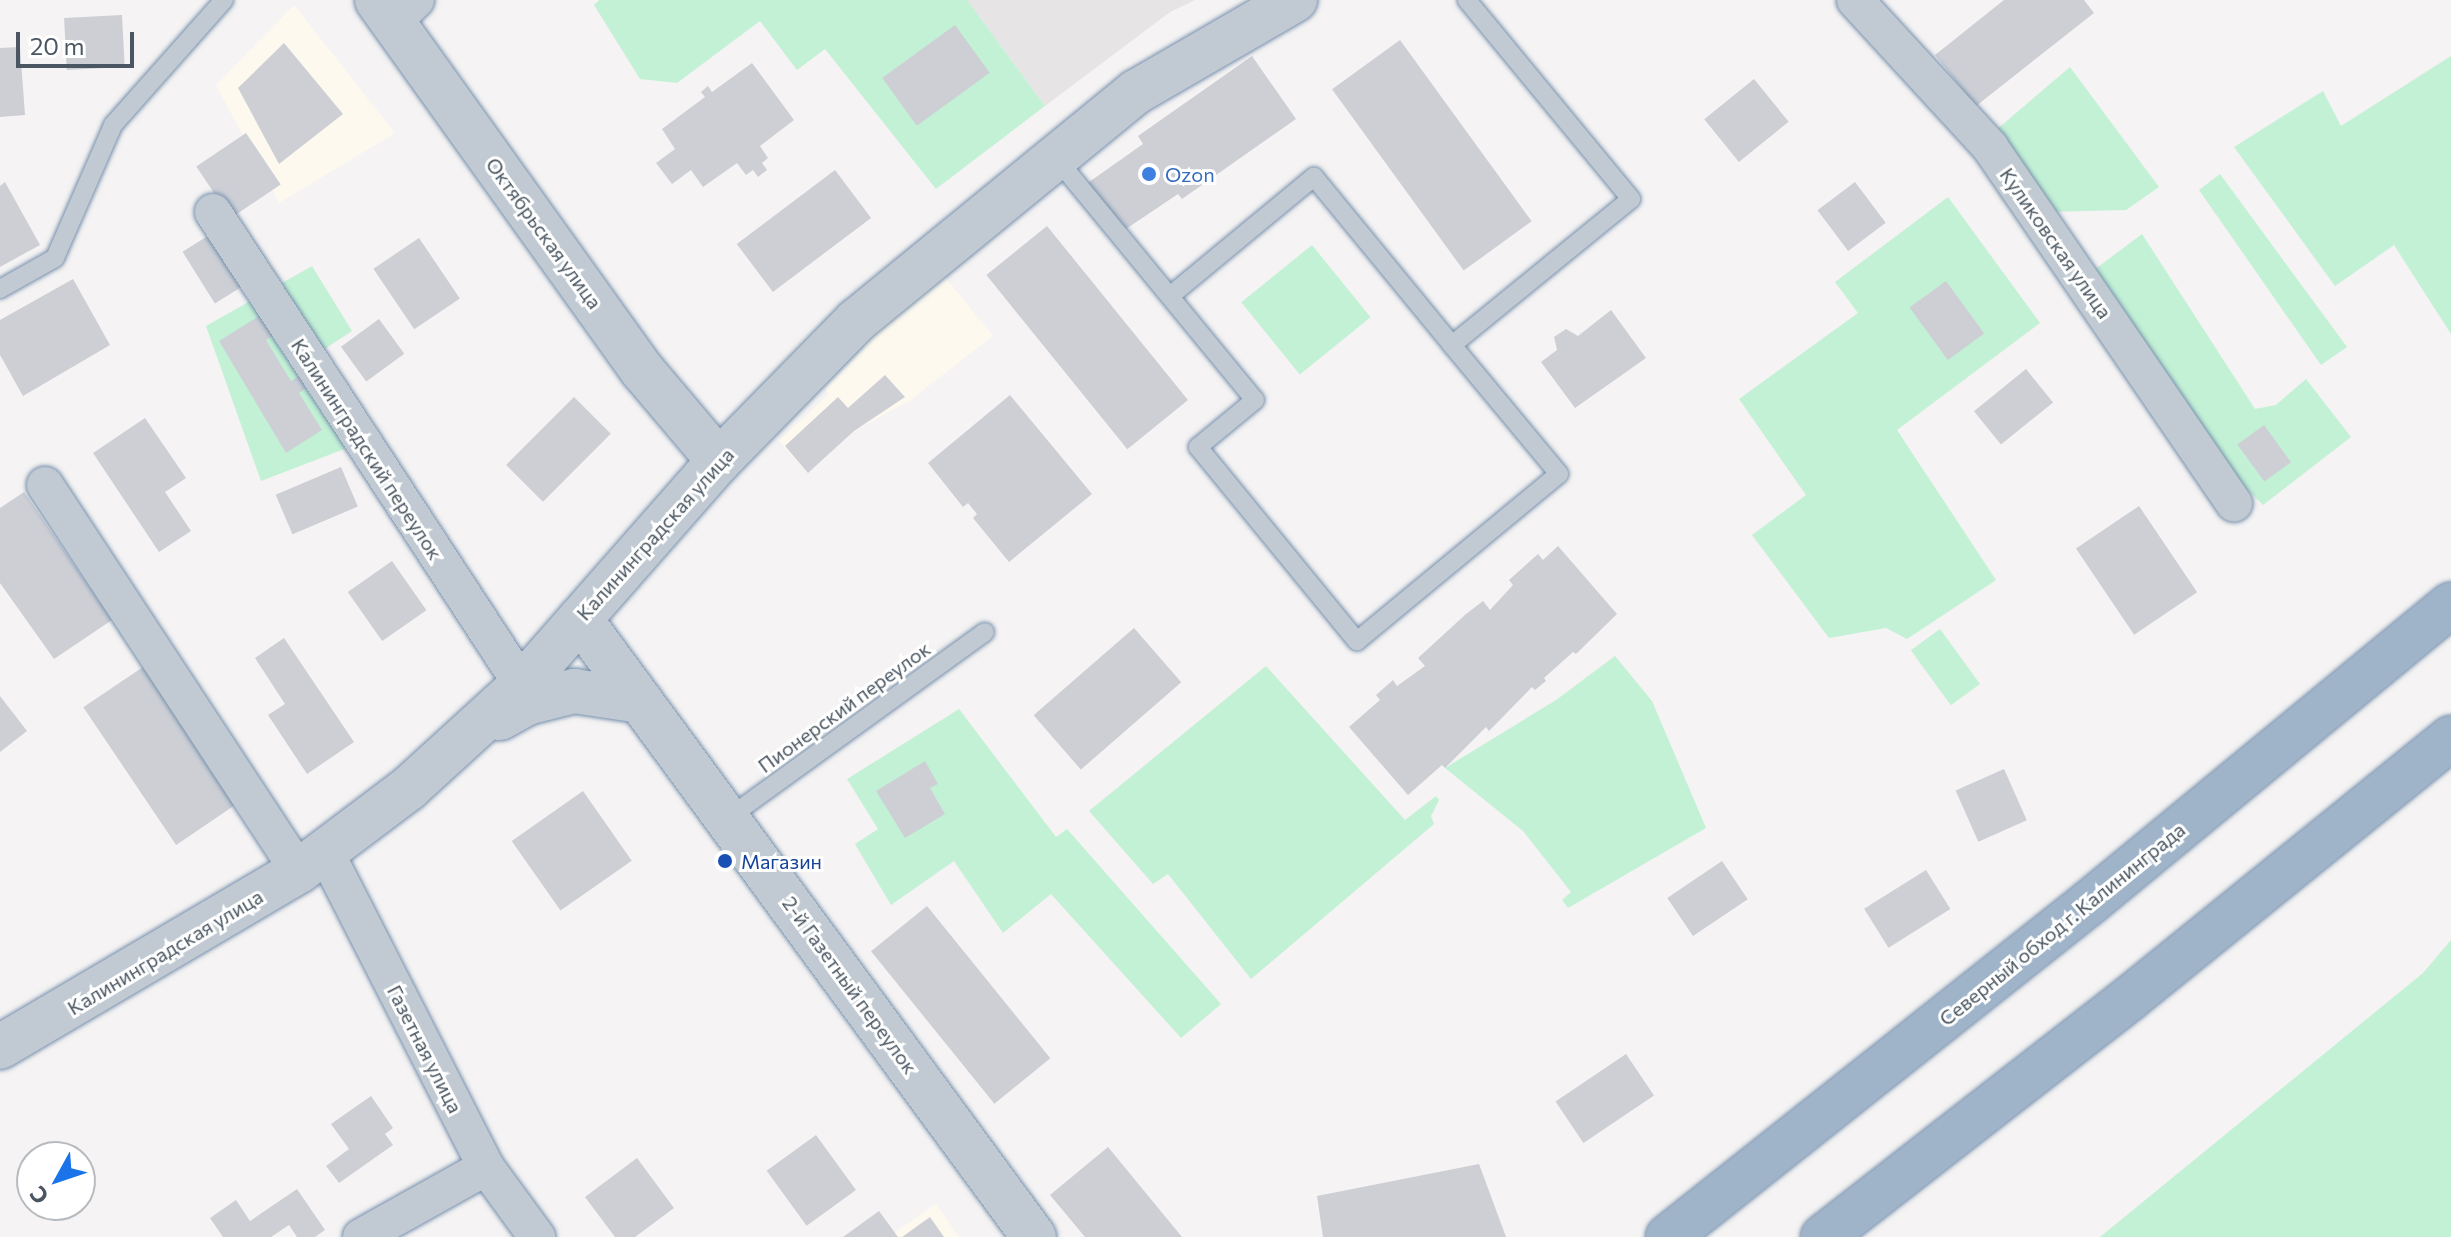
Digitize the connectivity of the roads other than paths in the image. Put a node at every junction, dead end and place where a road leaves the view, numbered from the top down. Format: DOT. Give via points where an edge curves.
graph roads {
  1 [pos="224,0"];
  2 [pos="1295,0"];
  3 [pos="1467,0"];
  4 [pos="1855,0"];
  5 [pos="395,7"];
  6 [pos="1054,155"];
  7 [pos="213,212"];
  8 [pos="0,289"];
  9 [pos="1170,296"];
  10 [pos="1452,345"];
  11 [pos="719,461"];
  12 [pos="45,485"];
  13 [pos="2234,503"];
  14 [pos="2451,605"];
  15 [pos="580,619"];
  16 [pos="985,632"];
  17 [pos="522,685"];
  18 [pos="640,701"];
  19 [pos="473,732"];
  20 [pos="2451,738"];
  21 [pos="728,818"];
  22 [pos="312,862"];
  23 [pos="0,1047"];
  24 [pos="486,1167"];
  25 [pos="361,1237"];
  26 [pos="537,1237"];
  27 [pos="1034,1237"];
  28 [pos="1668,1237"];
  29 [pos="1823,1237"];
  1 -- 8 [label="lane" via="113,125 55,258"];
  2 -- 6 [label="street, Калининградская улица" via="1136,92"];
  3 -- 10 [label="lane" via="1631,199"];
  4 -- 13 [label="street, Куликовская улица" via="1990,147"];
  5 -- 11 [label="street, Октябрьская улица" via="642,370"];
  6 -- 9 [label="lane"];
  6 -- 11 [label="street, Калининградская улица" via="856,321"];
  7 -- 17 [label="street, Калининградский переулок"];
  9 -- 10 [label="lane" via="1314,177"];
  9 -- 10 [label="lane" via="1255,400 1198,447 1357,641 1559,474"];
  11 -- 15 [label="street, Калининградская улица"];
  12 -- 22 [label="street, Газетная улица"];
  14 -- 28 [label="highway, Северный обход г. Калининграда" via="2102,893"];
  15 -- 17 [label="street, Калининградская улица"];
  15 -- 18 [label="street, 2-й Газетный переулок"];
  16 -- 21 [label="lane, Пионерский переулок"];
  17 -- 19 [label="street, Калининградская улица"];
  18 -- 19 [label="street" via="574,691 527,703"];
  18 -- 21 [label="street, 2-й Газетный переулок"];
  19 -- 22 [label="street, Калининградская улица"];
  20 -- 29 [label="highway"];
  21 -- 27 [label="street, 2-й Газетный переулок"];
  22 -- 23 [label="street, Калининградская улица"];
  22 -- 24 [label="street, Газетная улица"];
  24 -- 25 [label="street"];
  24 -- 26 [label="street, Газетная улица"];
}
